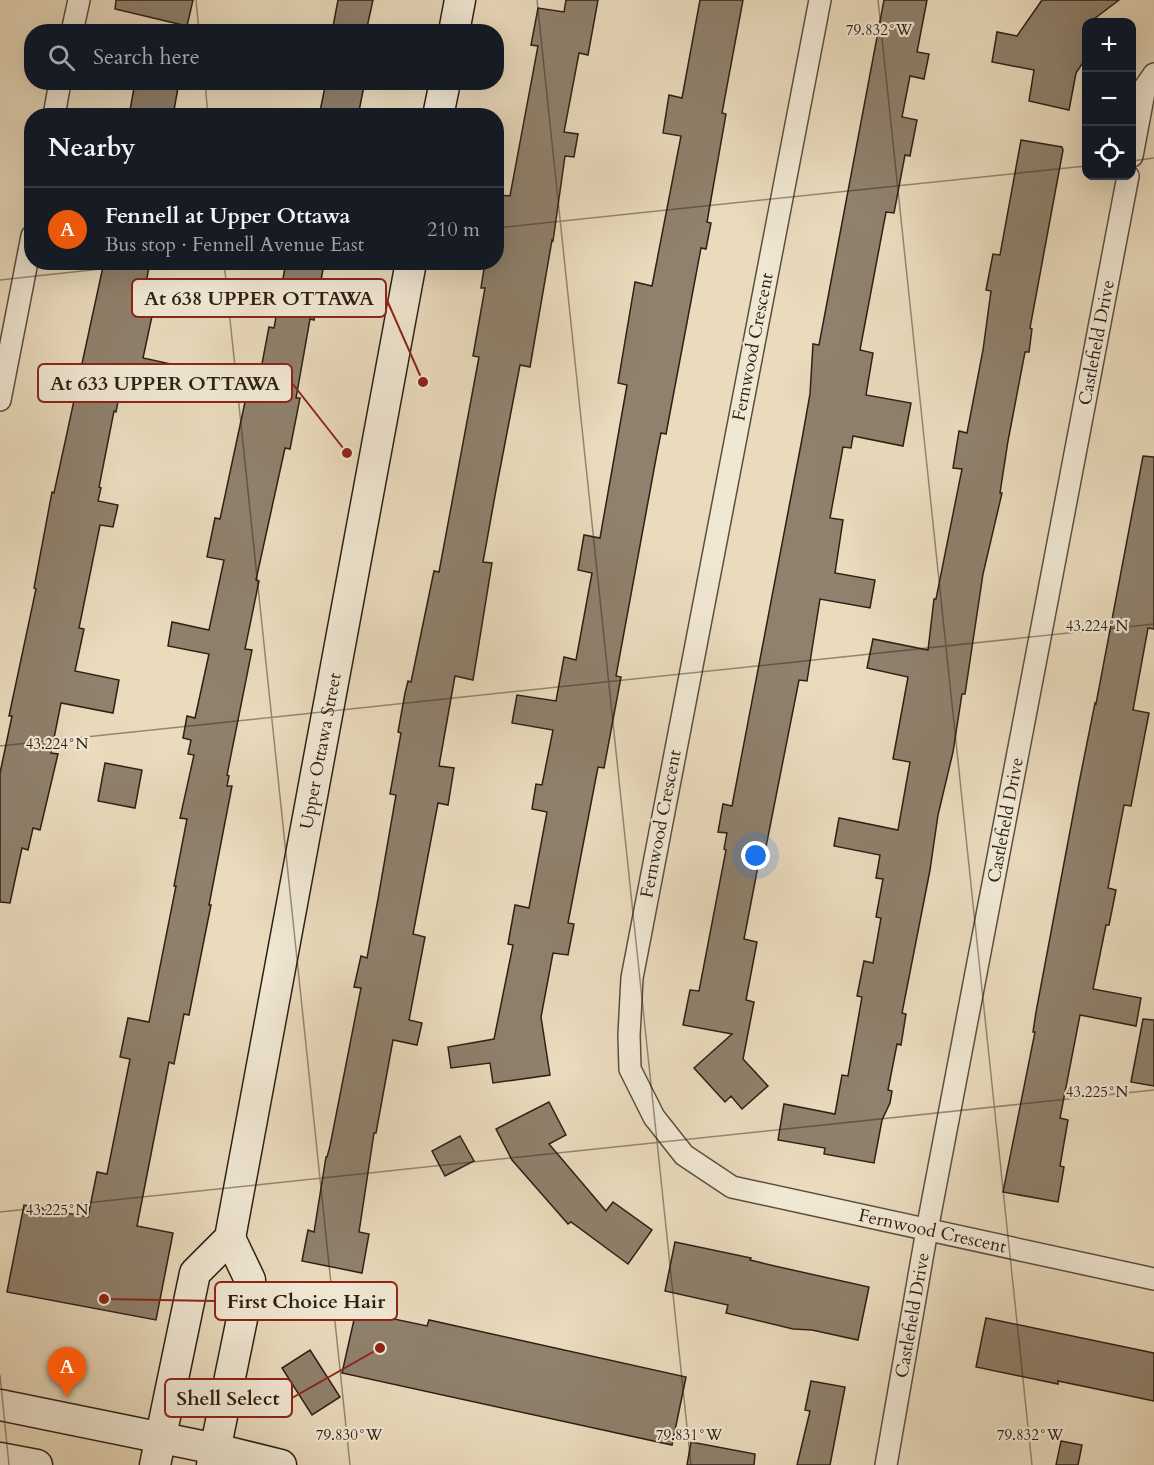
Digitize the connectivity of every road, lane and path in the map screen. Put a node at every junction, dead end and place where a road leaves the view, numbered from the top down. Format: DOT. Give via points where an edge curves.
graph roads {
  1 [pos="79,0"];
  2 [pos="460,0"];
  3 [pos="820,0"];
  4 [pos="74,24"];
  5 [pos="456,24"];
  6 [pos="1154,74"];
  7 [pos="59,90"];
  8 [pos="443,90"];
  9 [pos="55,108"];
  10 [pos="440,108"];
  11 [pos="1136,131"];
  12 [pos="1127,180"];
  13 [pos="24,265"];
  14 [pos="410,270"];
  15 [pos="7,326"];
  16 [pos="0,400"];
  17 [pos="927,1230"];
  18 [pos="230,1238"];
  19 [pos="1154,1279"];
  20 [pos="0,1406"];
  21 [pos="158,1452"];
  22 [pos="214,1457"];
  23 [pos="0,1458"];
  24 [pos="37,1465"];
  25 [pos="280,1465"];
  26 [pos="886,1465"];
  1 -- 4 [label="street"];
  2 -- 5 [label="main road"];
  3 -- 17 [label="street, Fernwood Crescent" via="632,978 630,1069 654,1117 684,1155 732,1187"];
  6 -- 11 [label="street" via="1145,87"];
  7 -- 9 [label="street"];
  8 -- 10 [label="main road"];
  12 -- 17 [label="street, Castlefield Drive"];
  13 -- 15 [label="street"];
  14 -- 18 [label="main road, Upper Ottawa Street"];
  15 -- 16 [label="street"];
  17 -- 19 [label="street, Fernwood Crescent"];
  17 -- 26 [label="street, Castlefield Drive"];
  18 -- 21 [label="main road" via="195,1273"];
  18 -- 22 [label="main road" via="250,1280"];
  20 -- 21 [label="main road"];
  21 -- 22 [label="main road"];
  22 -- 25 [label="main road"];
  23 -- 24 [label="main road"];
}
